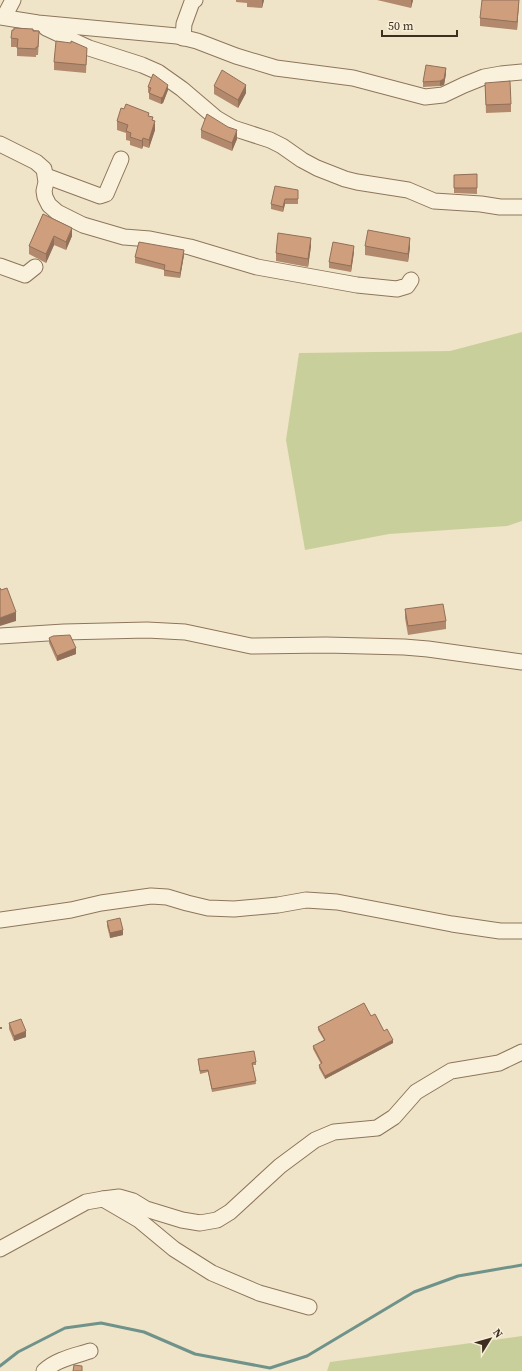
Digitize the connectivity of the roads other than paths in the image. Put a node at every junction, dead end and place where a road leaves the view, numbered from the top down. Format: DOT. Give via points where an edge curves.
graph roads {
  1 [pos="13,0"];
  2 [pos="195,0"];
  3 [pos="2,17"];
  4 [pos="38,23"];
  5 [pos="183,38"];
  6 [pos="522,72"];
  7 [pos="0,144"];
  8 [pos="121,160"];
  9 [pos="46,176"];
  10 [pos="522,207"];
  11 [pos="0,266"];
  12 [pos="35,267"];
  13 [pos="411,280"];
  14 [pos="0,636"];
  15 [pos="522,662"];
  16 [pos="0,920"];
  17 [pos="522,931"];
  18 [pos="522,1052"];
  19 [pos="103,1199"];
  20 [pos="0,1249"];
  21 [pos="308,1307"];
  22 [pos="90,1351"];
  23 [pos="44,1371"];
  1 -- 3 [label="street"];
  2 -- 5 [label="street" via="184,24"];
  3 -- 4 [label="street"];
  4 -- 5 [label="street"];
  4 -- 10 [label="street" via="69,40 158,72 216,118 233,128 270,140 317,168 345,179 408,190 434,201"];
  5 -- 6 [label="street" via="276,68 353,78 425,97 443,95 484,77"];
  7 -- 9 [label="street" via="36,162 44,169"];
  8 -- 9 [label="street" via="106,194 100,196"];
  9 -- 13 [label="street" via="45,197 56,212 83,224 124,236 190,247 257,266 357,285 398,289 407,286"];
  11 -- 12 [label="street" via="25,274"];
  14 -- 15 [label="street" via="147,630 185,632 251,646 326,645 428,649"];
  16 -- 17 [label="street" via="151,896 168,897 208,908 234,909 306,900 337,902 452,924 500,931"];
  18 -- 19 [label="street" via="499,1063 451,1071 416,1092 394,1116 377,1128 334,1132 315,1140 280,1166 230,1212 217,1220 194,1222 146,1209 133,1201 119,1197"];
  19 -- 20 [label="street" via="86,1202"];
  19 -- 21 [label="street" via="139,1220 174,1249 212,1273 259,1293"];
  22 -- 23 [label="street" via="62,1360"];
}
